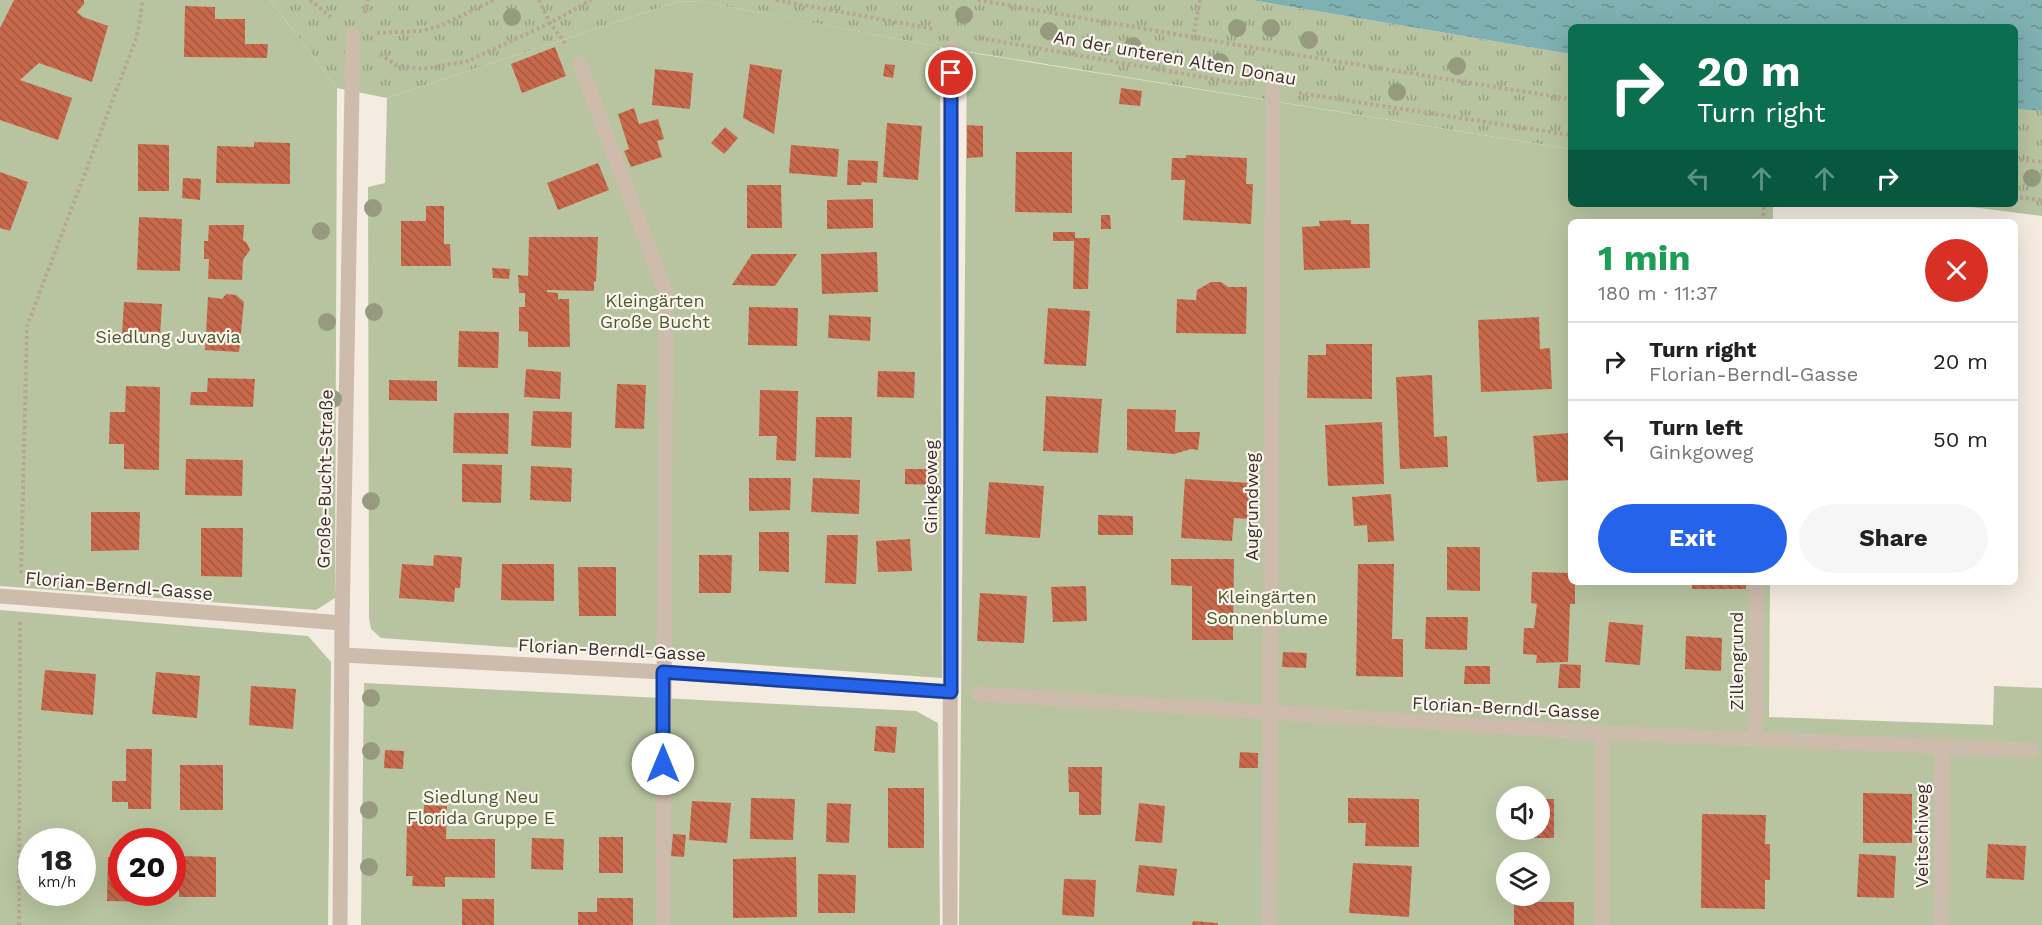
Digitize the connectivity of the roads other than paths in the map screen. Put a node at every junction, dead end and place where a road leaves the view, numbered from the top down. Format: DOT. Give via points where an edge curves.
graph roads {
  1 [pos="353,35"];
  2 [pos="951,49"];
  3 [pos="580,64"];
  4 [pos="1273,89"];
  5 [pos="1756,585"];
  6 [pos="0,596"];
  7 [pos="342,623"];
  8 [pos="343,655"];
  9 [pos="663,672"];
  10 [pos="951,692"];
  11 [pos="979,694"];
  12 [pos="1271,713"];
  13 [pos="1602,733"];
  14 [pos="1756,740"];
  15 [pos="1942,747"];
  16 [pos="2031,750"];
  17 [pos="340,925"];
  18 [pos="663,925"];
  19 [pos="950,925"];
  20 [pos="1269,925"];
  21 [pos="1602,925"];
  22 [pos="1941,925"];
  1 -- 7 [label="street, Große-Bucht-Straße"];
  2 -- 10 [label="street, Ginkgoweg"];
  3 -- 9 [label="street" via="666,293"];
  4 -- 12 [label="street, Augrundweg"];
  5 -- 14 [label="street, Zillengrund"];
  6 -- 7 [label="street, Florian-Berndl-Gasse"];
  7 -- 8 [label="street, Große-Bucht-Straße"];
  8 -- 9 [label="street, Florian-Berndl-Gasse"];
  8 -- 17 [label="street, Große-Bucht-Straße"];
  9 -- 10 [label="street, Florian-Berndl-Gasse"];
  9 -- 18 [label="street"];
  10 -- 19 [label="street, Ginkgoweg"];
  11 -- 12 [label="street, Florian-Berndl-Gasse"];
  12 -- 13 [label="street, Florian-Berndl-Gasse"];
  12 -- 20 [label="street, Augrundweg"];
  13 -- 14 [label="street, Florian-Berndl-Gasse"];
  13 -- 21 [label="street"];
  14 -- 15 [label="street, Florian-Berndl-Gasse"];
  15 -- 16 [label="street, Florian-Berndl-Gasse"];
  15 -- 22 [label="street, Veitschiweg"];
}
